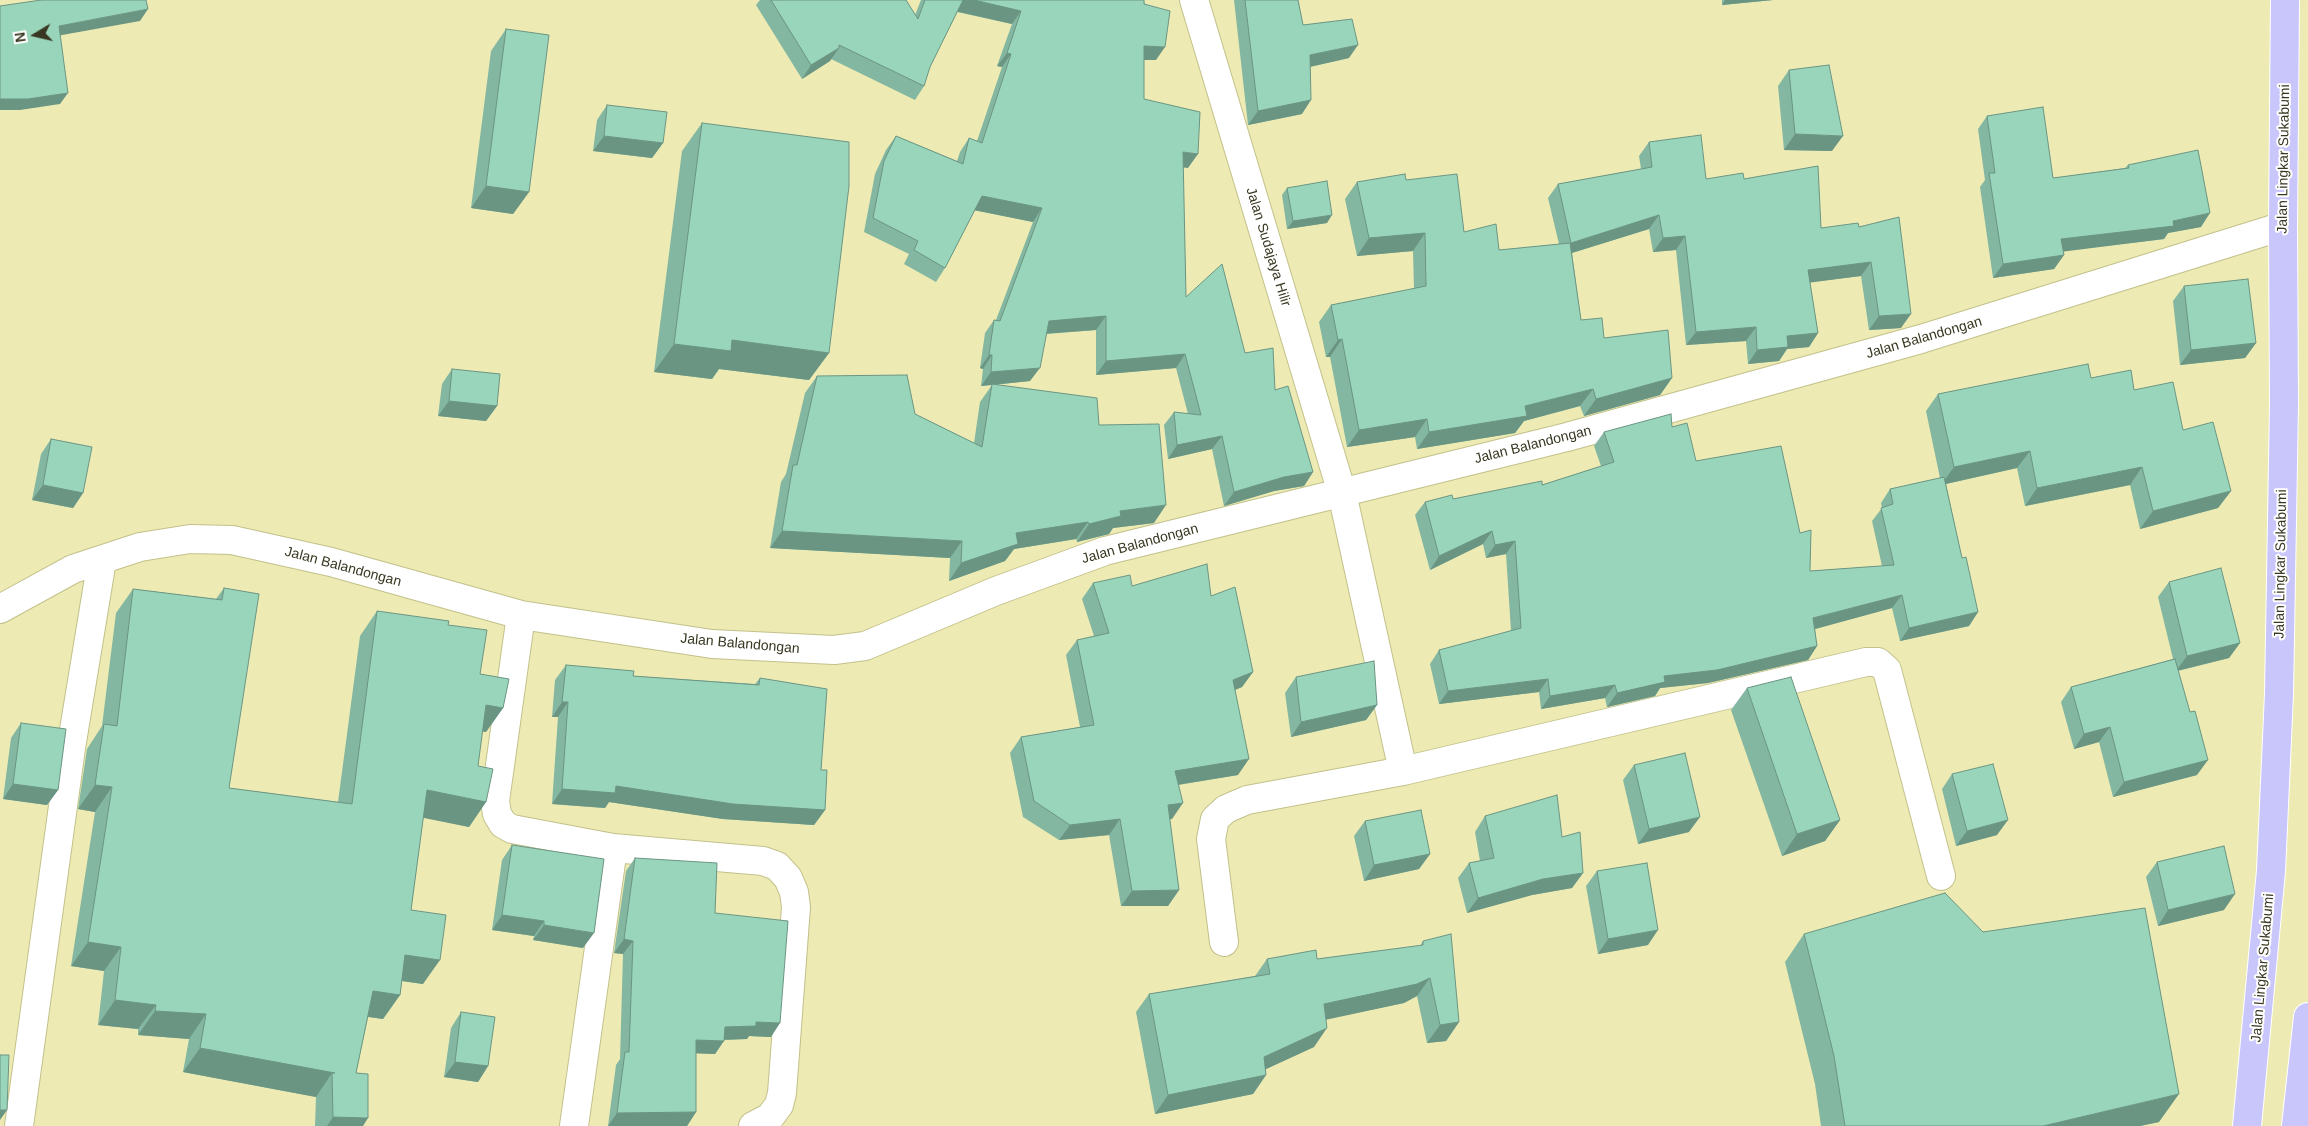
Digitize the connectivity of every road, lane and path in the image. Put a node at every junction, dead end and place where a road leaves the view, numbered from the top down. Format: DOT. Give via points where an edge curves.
graph roads {
  1 [pos="1194,0"];
  2 [pos="2285,0"];
  3 [pos="2283,226"];
  4 [pos="1342,494"];
  5 [pos="102,560"];
  6 [pos="0,609"];
  7 [pos="520,614"];
  8 [pos="1403,771"];
  9 [pos="613,848"];
  10 [pos="1941,876"];
  11 [pos="1224,942"];
  12 [pos="2308,1017"];
  13 [pos="19,1126"];
  14 [pos="574,1126"];
  15 [pos="753,1126"];
  16 [pos="2247,1126"];
  17 [pos="2296,1126"];
  1 -- 4 [label="street, Jalan Sudajaya Hilir"];
  2 -- 3 [label="main road, Jalan Lingkar Sukabumi"];
  3 -- 4 [label="street, Jalan Balandongan" via="1922,339 1567,437"];
  3 -- 16 [label="main road, Jalan Lingkar Sukabumi" via="2284,404 2279,694 2271,871"];
  4 -- 7 [label="street, Jalan Balandongan" via="1106,551 996,591 865,646 834,650 712,644"];
  4 -- 8 [label="street, Jalan Sudajaya Hilir"];
  5 -- 6 [label="street, Jalan Balandongan" via="73,569"];
  5 -- 7 [label="street, Jalan Balandongan" via="140,547 190,539 232,540 331,562"];
  5 -- 13 [label="street"];
  7 -- 9 [label="street" via="497,814 503,824 512,829"];
  8 -- 10 [label="street" via="1866,662 1878,662 1886,670"];
  8 -- 11 [label="street" via="1247,800 1226,809 1215,819 1211,839"];
  9 -- 14 [label="street"];
  9 -- 15 [label="street" via="763,861 777,866 788,878 796,907 782,1093 779,1105 770,1117"];
  12 -- 17 [label="main road"];
}
